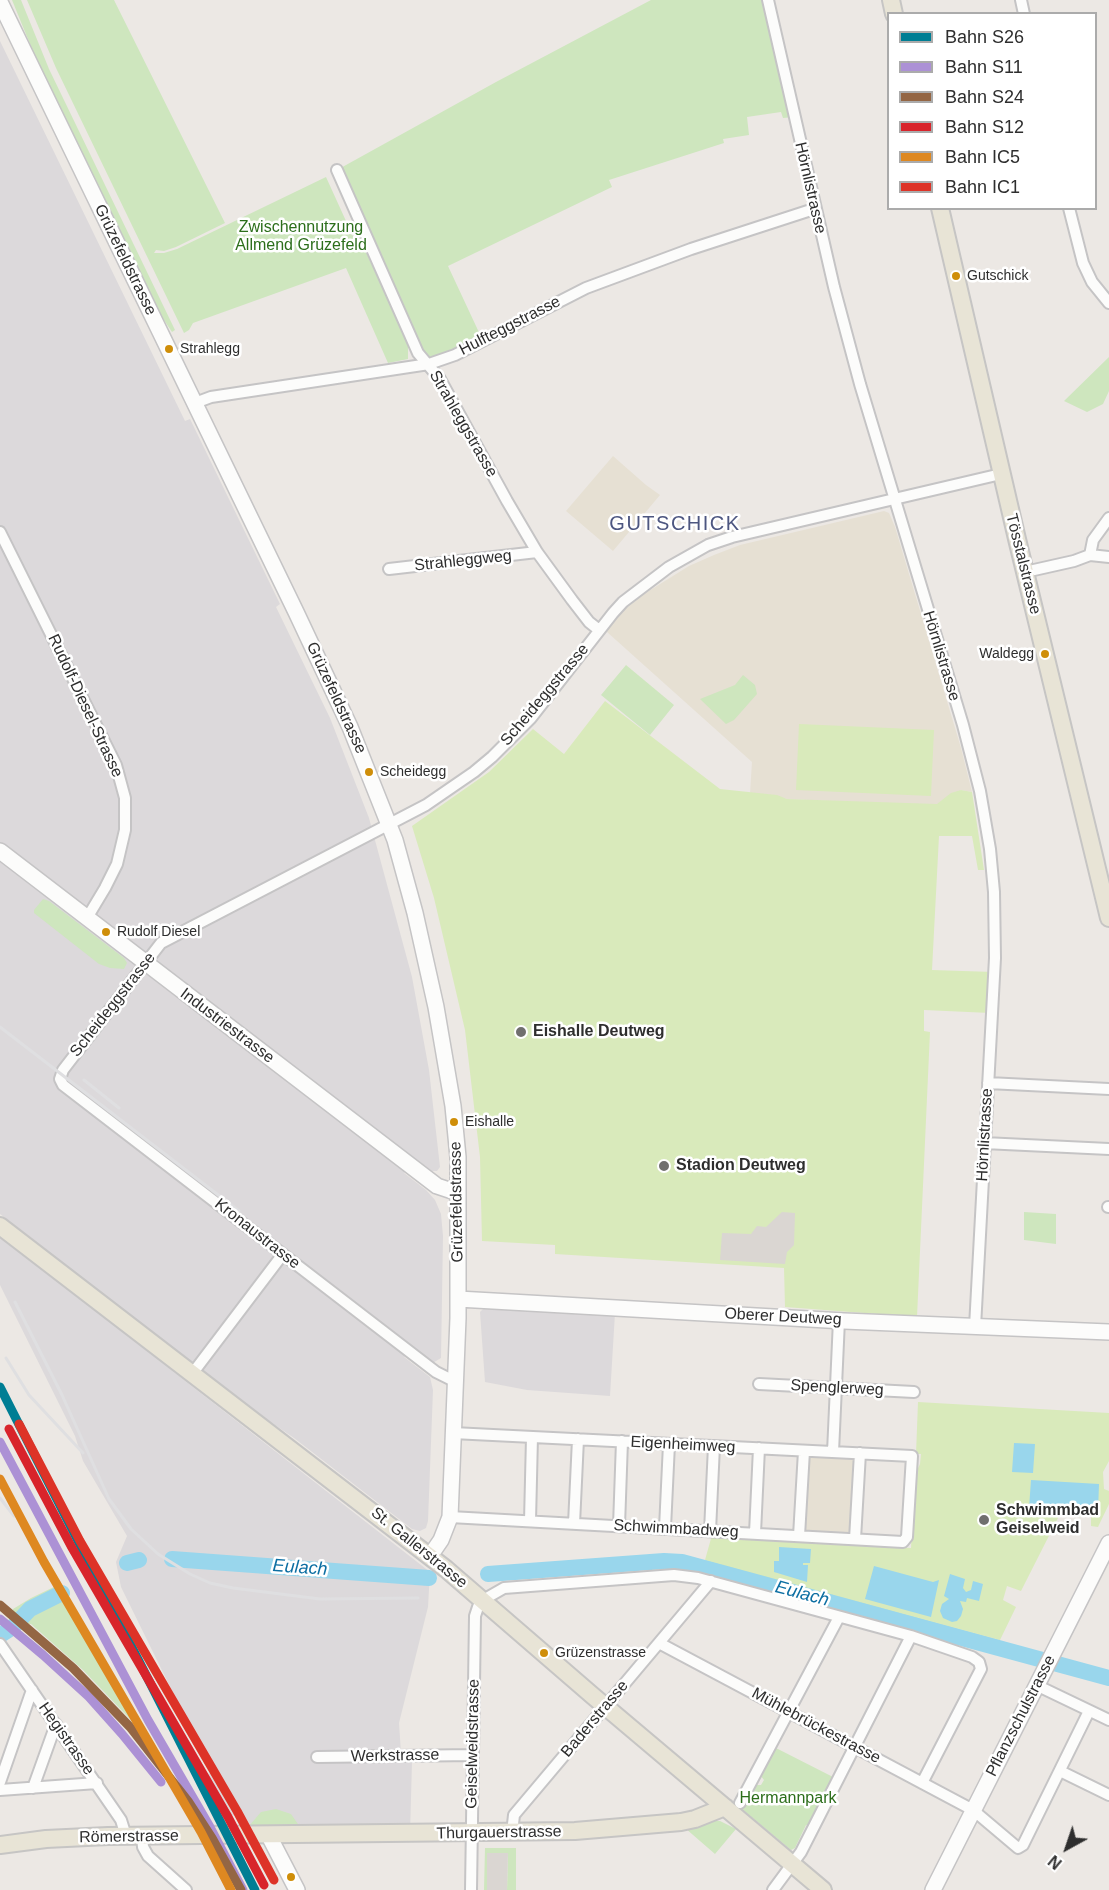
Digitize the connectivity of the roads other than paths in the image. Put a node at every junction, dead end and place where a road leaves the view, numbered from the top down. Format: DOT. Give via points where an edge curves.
graph roads {
  1 [pos="768,0"];
  2 [pos="0,2"];
  3 [pos="337,170"];
  4 [pos="814,209"];
  5 [pos="940,210"];
  6 [pos="1070,210"];
  7 [pos="1109,303"];
  8 [pos="429,364"];
  9 [pos="195,403"];
  10 [pos="1001,474"];
  11 [pos="894,498"];
  12 [pos="1109,518"];
  13 [pos="0,532"];
  14 [pos="537,552"];
  15 [pos="1090,555"];
  16 [pos="1109,557"];
  17 [pos="389,569"];
  18 [pos="1025,572"];
  19 [pos="599,630"];
  20 [pos="389,824"];
  21 [pos="0,851"];
  22 [pos="87,918"];
  23 [pos="1109,918"];
  24 [pos="146,963"];
  25 [pos="61,1081"];
  26 [pos="988,1083"];
  27 [pos="1109,1089"];
  28 [pos="984,1143"];
  29 [pos="1109,1149"];
  30 [pos="458,1193"];
  31 [pos="0,1226"];
  32 [pos="283,1254"];
  33 [pos="458,1299"];
  34 [pos="839,1320"];
  35 [pos="975,1327"];
  36 [pos="1109,1332"];
  37 [pos="192,1374"];
  38 [pos="456,1382"];
  39 [pos="759,1384"];
  40 [pos="836,1388"];
  41 [pos="914,1392"];
  42 [pos="453,1433"];
  43 [pos="532,1437"];
  44 [pos="578,1439"];
  45 [pos="622,1442"];
  46 [pos="669,1444"];
  47 [pos="714,1446"];
  48 [pos="759,1448"];
  49 [pos="804,1451"];
  50 [pos="833,1452"];
  51 [pos="860,1454"];
  52 [pos="450,1517"];
  53 [pos="530,1521"];
  54 [pos="574,1524"];
  55 [pos="619,1526"];
  56 [pos="665,1528"];
  57 [pos="710,1531"];
  58 [pos="755,1533"];
  59 [pos="800,1536"];
  60 [pos="855,1539"];
  61 [pos="903,1542"];
  62 [pos="1109,1543"];
  63 [pos="430,1556"];
  64 [pos="711,1581"];
  65 [pos="483,1600"];
  66 [pos="838,1617"];
  67 [pos="911,1636"];
  68 [pos="659,1643"];
  69 [pos="0,1644"];
  70 [pos="1036,1685"];
  71 [pos="32,1690"];
  72 [pos="606,1707"];
  73 [pos="1089,1711"];
  74 [pos="788,1712"];
  75 [pos="1109,1720"];
  76 [pos="56,1724"];
  77 [pos="854,1746"];
  78 [pos="473,1755"];
  79 [pos="317,1757"];
  80 [pos="1060,1770"];
  81 [pos="0,1782"];
  82 [pos="97,1783"];
  83 [pos="922,1783"];
  84 [pos="33,1788"];
  85 [pos="0,1790"];
  86 [pos="1109,1795"];
  87 [pos="732,1805"];
  88 [pos="974,1810"];
  89 [pos="471,1833"];
  90 [pos="512,1833"];
  91 [pos="134,1836"];
  92 [pos="269,1836"];
  93 [pos="0,1845"];
  94 [pos="792,1864"];
  95 [pos="186,1890"];
  96 [pos="297,1890"];
  97 [pos="471,1890"];
  98 [pos="773,1890"];
  99 [pos="823,1890"];
  100 [pos="933,1890"];
  1 -- 4 [label="street, Hörnlistrasse"];
  2 -- 9 [label="main road, Grüzefeldstrasse"];
  3 -- 8 [label="street, Strahleggstrasse" via="413,343"];
  4 -- 8 [label="street, Hulfteggstrasse" via="586,288 455,355"];
  4 -- 11 [label="street, Hörnlistrasse"];
  5 -- 10 [label="main road, Tösstalstrasse"];
  6 -- 7 [label="street" via="1083,263"];
  8 -- 9 [label="street, Hulfteggstrasse" via="210,397"];
  8 -- 14 [label="street, Strahleggstrasse"];
  9 -- 20 [label="main road, Grüzefeldstrasse" via="350,727"];
  10 -- 11 [label="street, Scheideggstrasse"];
  10 -- 18 [label="main road, Tösstalstrasse"];
  11 -- 19 [label="street, Scheideggstrasse" via="708,545 677,562 623,602"];
  11 -- 26 [label="street, Hörnlistrasse" via="968,743 990,849 995,958"];
  12 -- 15 [label="street" via="1093,540"];
  13 -- 22 [label="street, Rudolf-Diesel-Strasse" via="116,765 125,798 125,830 117,864"];
  14 -- 17 [label="street, Strahleggweg"];
  14 -- 19 [label="street, Strahleggstrasse"];
  15 -- 16 [label="street"];
  15 -- 18 [label="street"];
  18 -- 23 [label="main road, Tösstalstrasse"];
  19 -- 20 [label="street, Scheideggstrasse" via="531,718 492,757 426,804"];
  20 -- 24 [label="street, Scheideggstrasse" via="170,938"];
  20 -- 30 [label="main road, Grüzefeldstrasse" via="436,1007 453,1106"];
  21 -- 22 [label="main road, Industriestrasse"];
  22 -- 24 [label="main road, Industriestrasse"];
  24 -- 25 [label="street, Scheideggstrasse" via="63,1070"];
  24 -- 30 [label="main road, Industriestrasse" via="437,1186"];
  25 -- 32 [label="street, Kronaustrasse"];
  26 -- 27 [label="street"];
  26 -- 28 [label="street, Hörnlistrasse"];
  28 -- 29 [label="street"];
  28 -- 35 [label="street, Hörnlistrasse"];
  30 -- 33 [label="main road, Grüzefeldstrasse"];
  31 -- 37 [label="main road, St. Gallerstrasse"];
  32 -- 37 [label="street"];
  32 -- 38 [label="street, Kronaustrasse" via="436,1372"];
  33 -- 34 [label="main road, Oberer Deutweg"];
  33 -- 38 [label="main road, Grüzefeldstrasse"];
  34 -- 35 [label="main road, Oberer Deutweg"];
  34 -- 40 [label="street"];
  35 -- 36 [label="main road, Oberer Deutweg"];
  37 -- 63 [label="main road, St. Gallerstrasse"];
  38 -- 42 [label="main road, Grüzefeldstrasse"];
  39 -- 40 [label="street, Spenglerweg"];
  40 -- 41 [label="street, Spenglerweg"];
  40 -- 50 [label="street"];
  42 -- 43 [label="street, Eigenheimweg"];
  42 -- 52 [label="main road, Grüzefeldstrasse"];
  43 -- 44 [label="street, Eigenheimweg"];
  43 -- 53 [label="street"];
  44 -- 45 [label="street, Eigenheimweg"];
  44 -- 54 [label="street"];
  45 -- 46 [label="street, Eigenheimweg"];
  45 -- 55 [label="street"];
  46 -- 47 [label="street, Eigenheimweg"];
  46 -- 56 [label="street"];
  47 -- 48 [label="street, Eigenheimweg"];
  47 -- 57 [label="street"];
  48 -- 49 [label="street, Eigenheimweg"];
  48 -- 58 [label="street"];
  49 -- 50 [label="street, Eigenheimweg"];
  49 -- 59 [label="street"];
  50 -- 51 [label="street, Eigenheimweg"];
  51 -- 60 [label="street"];
  51 -- 61 [label="street, Eigenheimweg" via="912,1456 907,1537"];
  52 -- 53 [label="street, Schwimmbadweg"];
  52 -- 63 [label="main road, Grüzefeldstrasse"];
  53 -- 54 [label="street, Schwimmbadweg"];
  54 -- 55 [label="street, Schwimmbadweg"];
  55 -- 56 [label="street, Schwimmbadweg"];
  56 -- 57 [label="street, Schwimmbadweg"];
  57 -- 58 [label="street, Schwimmbadweg"];
  58 -- 59 [label="street, Schwimmbadweg"];
  59 -- 60 [label="street, Schwimmbadweg"];
  60 -- 61 [label="street, Schwimmbadweg"];
  62 -- 70 [label="main road, Pflanzschulstrasse"];
  63 -- 65 [label="main road, St. Gallerstrasse"];
  64 -- 65 [label="street" via="674,1575 504,1588"];
  64 -- 66 [label="street"];
  64 -- 68 [label="street, Baderstrasse"];
  65 -- 72 [label="main road, St. Gallerstrasse"];
  65 -- 78 [label="street, Geiselweidstrasse" via="476,1616"];
  66 -- 67 [label="street"];
  66 -- 74 [label="street"];
  67 -- 77 [label="street"];
  67 -- 83 [label="street" via="956,1650 979,1662 981,1668"];
  68 -- 72 [label="street, Baderstrasse"];
  68 -- 74 [label="street, Mühlebrückestrasse"];
  69 -- 71 [label="street, Hegistrasse"];
  70 -- 73 [label="street"];
  70 -- 88 [label="main road, Pflanzschulstrasse"];
  71 -- 76 [label="street, Hegistrasse"];
  71 -- 81 [label="street"];
  72 -- 87 [label="main road, St. Gallerstrasse"];
  72 -- 90 [label="street, Baderstrasse" via="514,1815"];
  73 -- 75 [label="street"];
  73 -- 80 [label="street"];
  74 -- 77 [label="street, Mühlebrückestrasse"];
  74 -- 87 [label="street"];
  76 -- 82 [label="street, Hegistrasse"];
  76 -- 84 [label="street"];
  77 -- 83 [label="street, Mühlebrückestrasse"];
  77 -- 94 [label="street"];
  78 -- 79 [label="street, Werkstrasse"];
  78 -- 89 [label="street, Geiselweidstrasse"];
  80 -- 86 [label="street"];
  80 -- 88 [label="street, Mühlebrückestrasse" via="1018,1848"];
  82 -- 84 [label="street"];
  82 -- 91 [label="street, Hegistrasse"];
  83 -- 88 [label="street, Mühlebrückestrasse"];
  84 -- 85 [label="street"];
  87 -- 90 [label="main road, Thurgauerstrasse" via="681,1822 575,1832"];
  87 -- 94 [label="main road, St. Gallerstrasse"];
  88 -- 100 [label="main road, Pflanzschulstrasse"];
  89 -- 90 [label="main road, Thurgauerstrasse"];
  89 -- 92 [label="main road, Thurgauerstrasse"];
  89 -- 97 [label="street, Geiselweidstrasse"];
  91 -- 92 [label="main road, Römerstrasse"];
  91 -- 93 [label="main road, Römerstrasse"];
  91 -- 95 [label="street, Hegistrasse" via="148,1856"];
  92 -- 96 [label="main road"];
  94 -- 98 [label="street"];
  94 -- 99 [label="main road, St. Gallerstrasse"];
}
